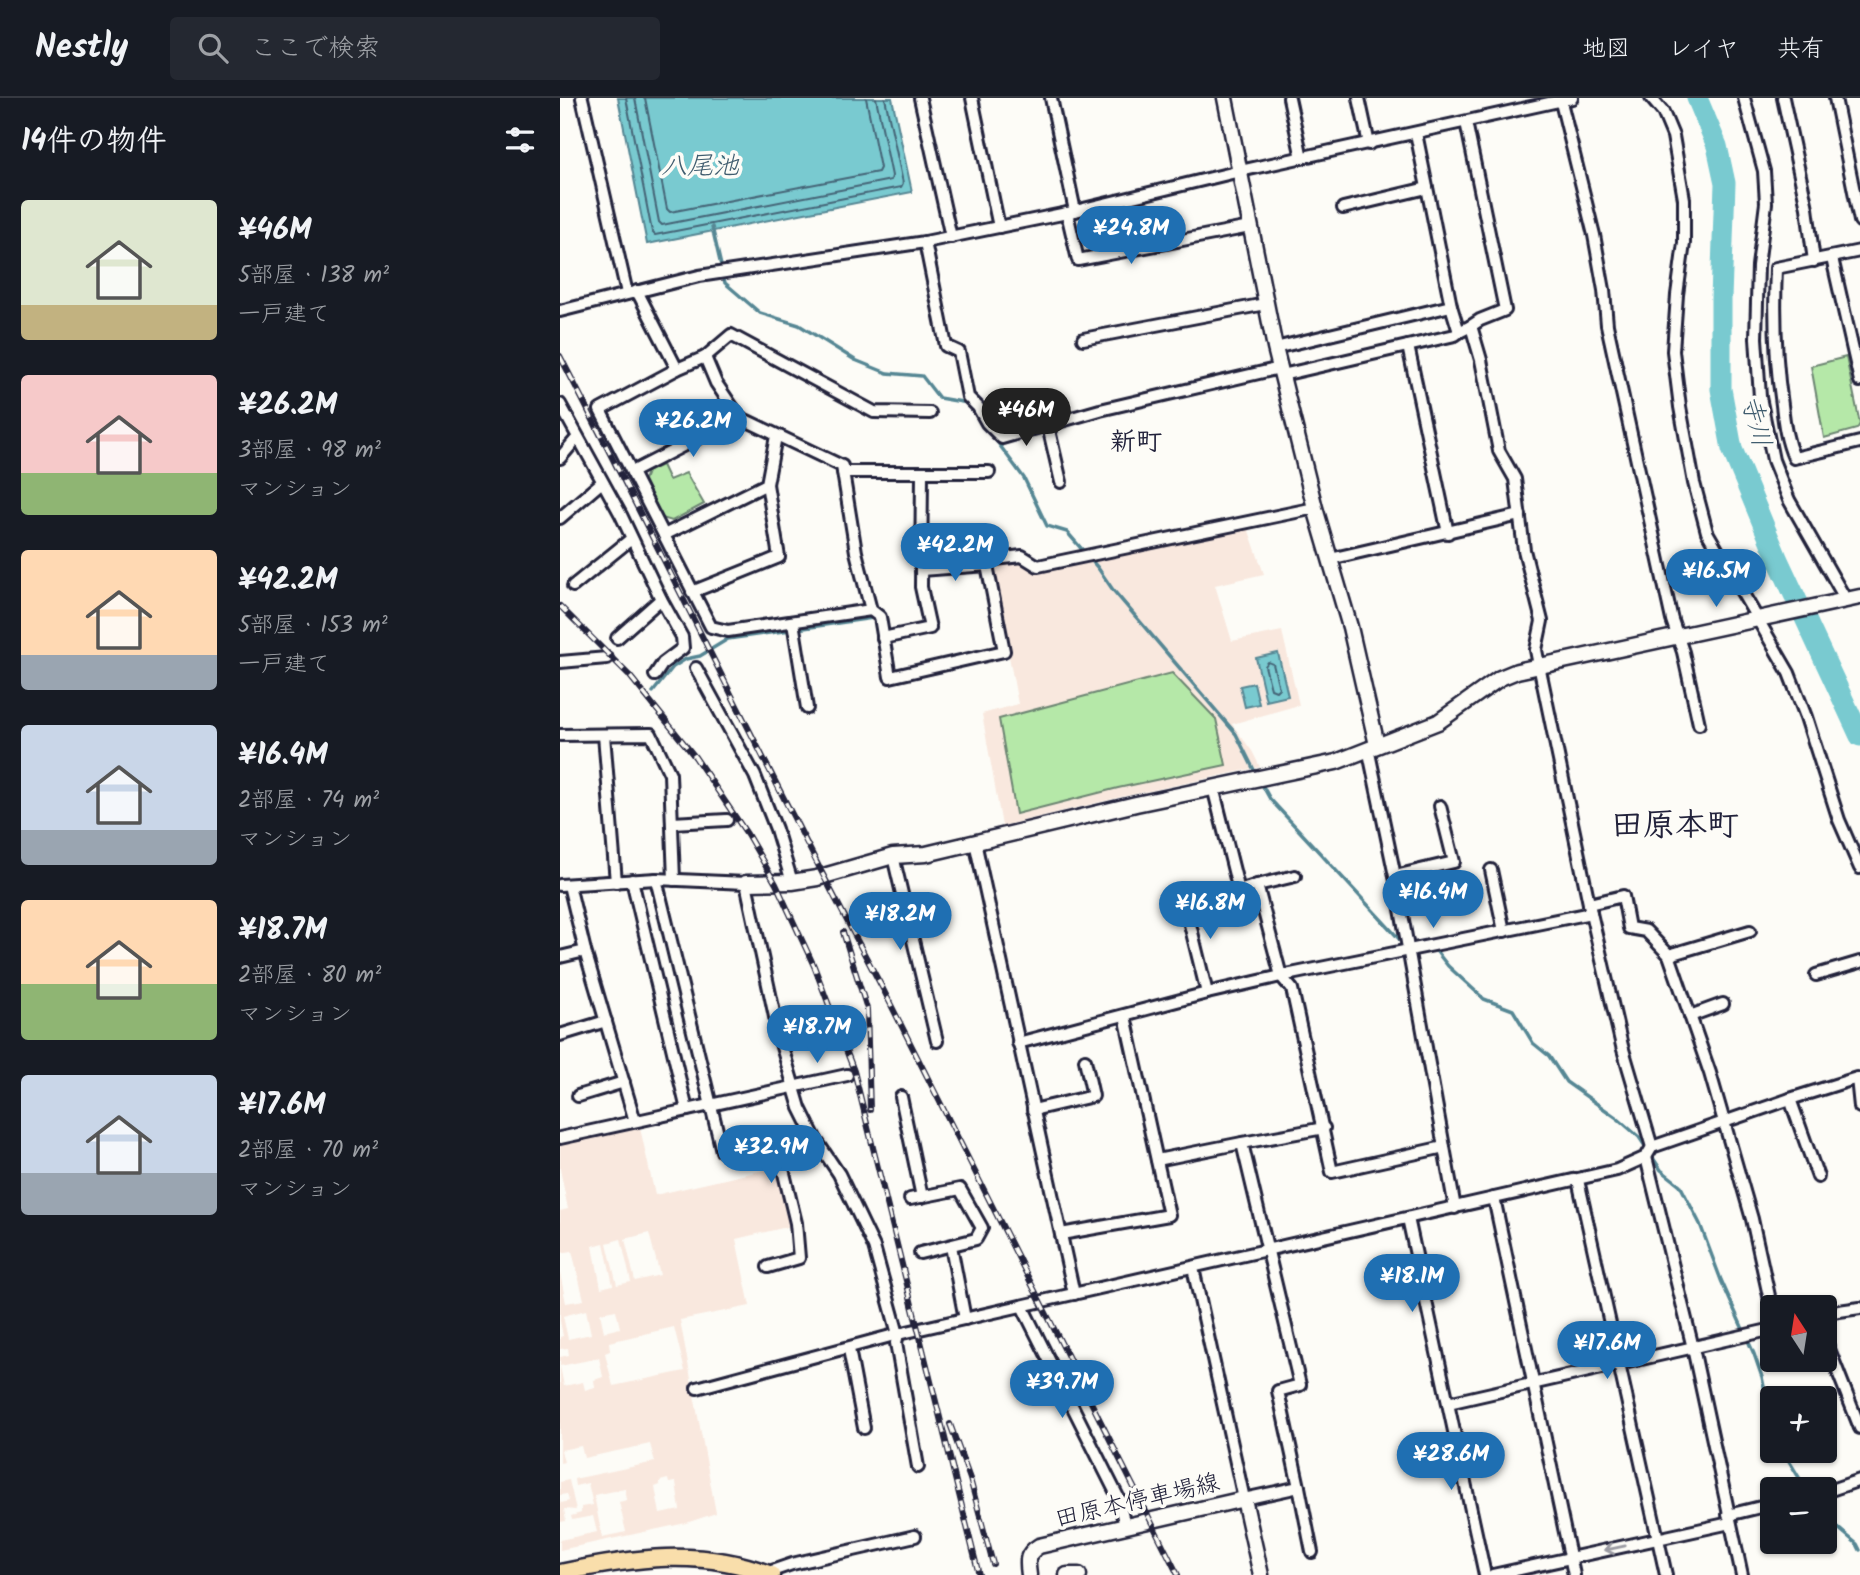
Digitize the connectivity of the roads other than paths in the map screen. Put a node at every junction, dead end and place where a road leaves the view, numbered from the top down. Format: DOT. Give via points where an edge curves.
graph roads {
  1 [pos="582,98"];
  2 [pos="920,98"];
  3 [pos="972,98"];
  4 [pos="1051,98"];
  5 [pos="1225,98"];
  6 [pos="1289,98"];
  7 [pos="1359,98"];
  8 [pos="1651,98"];
  9 [pos="1744,98"];
  10 [pos="1783,98"];
  11 [pos="1835,98"];
  12 [pos="1565,99"];
  13 [pos="1466,122"];
  14 [pos="1416,133"];
  15 [pos="1369,144"];
  16 [pos="1302,158"];
  17 [pos="1240,171"];
  18 [pos="1427,188"];
  19 [pos="1343,208"];
  20 [pos="1071,212"];
  21 [pos="1860,222"];
  22 [pos="999,227"];
  23 [pos="1250,228"];
  24 [pos="951,237"];
  25 [pos="925,242"];
  26 [pos="1860,251"];
  27 [pos="1832,258"];
  28 [pos="1814,261"];
  29 [pos="632,292"];
  30 [pos="1265,304"];
  31 [pos="1451,306"];
  32 [pos="560,310"];
  33 [pos="1471,326"];
  34 [pos="1459,332"];
  35 [pos="1083,339"];
  36 [pos="1408,346"];
  37 [pos="1275,348"];
  38 [pos="705,357"];
  39 [pos="677,369"];
  40 [pos="1281,372"];
  41 [pos="1860,381"];
  42 [pos="560,404"];
  43 [pos="930,413"];
  44 [pos="739,417"];
  45 [pos="1048,426"];
  46 [pos="776,436"];
  47 [pos="577,438"];
  48 [pos="1860,442"];
  49 [pos="560,458"];
  50 [pos="632,472"];
  51 [pos="843,472"];
  52 [pos="989,472"];
  53 [pos="922,473"];
  54 [pos="602,482"];
  55 [pos="1061,482"];
  56 [pos="767,484"];
  57 [pos="1315,508"];
  58 [pos="1520,515"];
  59 [pos="560,518"];
  60 [pos="1448,533"];
  61 [pos="664,535"];
  62 [pos="631,538"];
  63 [pos="1330,559"];
  64 [pos="987,565"];
  65 [pos="921,570"];
  66 [pos="573,586"];
  67 [pos="692,592"];
  68 [pos="661,598"];
  69 [pos="1849,599"];
  70 [pos="871,610"];
  71 [pos="1760,618"];
  72 [pos="793,627"];
  73 [pos="1677,636"];
  74 [pos="617,638"];
  75 [pos="883,638"];
  76 [pos="607,658"];
  77 [pos="560,662"];
  78 [pos="1539,665"];
  79 [pos="696,668"];
  80 [pos="655,675"];
  81 [pos="807,708"];
  82 [pos="1699,724"];
  83 [pos="604,735"];
  84 [pos="560,736"];
  85 [pos="1373,747"];
  86 [pos="1213,788"];
  87 [pos="1440,806"];
  88 [pos="727,820"];
  89 [pos="672,823"];
  90 [pos="975,842"];
  91 [pos="893,856"];
  92 [pos="1860,868"];
  93 [pos="1491,870"];
  94 [pos="1295,876"];
  95 [pos="1395,876"];
  96 [pos="656,879"];
  97 [pos="632,880"];
  98 [pos="674,880"];
  99 [pos="616,882"];
  100 [pos="792,882"];
  101 [pos="746,883"];
  102 [pos="564,885"];
  103 [pos="1256,885"];
  104 [pos="1183,896"];
  105 [pos="1590,908"];
  106 [pos="1504,931"];
  107 [pos="1750,931"];
  108 [pos="1408,946"];
  109 [pos="585,951"];
  110 [pos="1669,954"];
  111 [pos="560,957"];
  112 [pos="1860,962"];
  113 [pos="1816,975"];
  114 [pos="1281,976"];
  115 [pos="1206,993"];
  116 [pos="1723,1004"];
  117 [pos="1125,1016"];
  118 [pos="1690,1016"];
  119 [pos="606,1021"];
  120 [pos="560,1035"];
  121 [pos="937,1041"];
  122 [pos="1018,1042"];
  123 [pos="1085,1060"];
  124 [pos="847,1075"];
  125 [pos="624,1082"];
  126 [pos="793,1086"];
  127 [pos="578,1096"];
  128 [pos="901,1097"];
  129 [pos="1790,1099"];
  130 [pos="710,1105"];
  131 [pos="1860,1107"];
  132 [pos="687,1110"];
  133 [pos="1033,1110"];
  134 [pos="635,1121"];
  135 [pos="1724,1122"];
  136 [pos="1324,1128"];
  137 [pos="560,1138"];
  138 [pos="816,1140"];
  139 [pos="1242,1143"];
  140 [pos="1444,1147"];
  141 [pos="1652,1147"];
  142 [pos="722,1151"];
  143 [pos="1646,1157"];
  144 [pos="1157,1160"];
  145 [pos="1818,1177"];
  146 [pos="1578,1180"];
  147 [pos="922,1197"];
  148 [pos="1494,1198"];
  149 [pos="910,1199"];
  150 [pos="1455,1208"];
  151 [pos="1408,1218"];
  152 [pos="1061,1234"];
  153 [pos="951,1246"];
  154 [pos="1266,1250"];
  155 [pos="920,1253"];
  156 [pos="768,1266"];
  157 [pos="1193,1268"];
  158 [pos="1074,1294"];
  159 [pos="1769,1295"];
  160 [pos="1022,1306"];
  161 [pos="1860,1308"];
  162 [pos="1838,1311"];
  163 [pos="965,1319"];
  164 [pos="1760,1332"];
  165 [pos="898,1334"];
  166 [pos="1693,1348"];
  167 [pos="849,1349"];
  168 [pos="1619,1365"];
  169 [pos="1838,1372"];
  170 [pos="1534,1384"];
  171 [pos="697,1388"];
  172 [pos="1448,1403"];
  173 [pos="864,1428"];
  174 [pos="1860,1428"];
  175 [pos="918,1467"];
  176 [pos="1860,1480"];
  177 [pos="1299,1488"];
  178 [pos="1837,1488"];
  179 [pos="1244,1499"];
  180 [pos="1760,1508"];
  181 [pos="1729,1519"];
  182 [pos="1125,1525"];
  183 [pos="915,1536"];
  184 [pos="1658,1539"];
  185 [pos="1312,1552"];
  186 [pos="1570,1558"];
  187 [pos="560,1573"];
  188 [pos="769,1574"];
  189 [pos="1029,1575"];
  190 [pos="1068,1575"];
  191 [pos="1079,1575"];
  192 [pos="1261,1575"];
  193 [pos="1485,1575"];
  194 [pos="1493,1575"];
  195 [pos="1574,1575"];
  196 [pos="1666,1575"];
  197 [pos="1742,1575"];
  1 -- 29 [label="street"];
  2 -- 24 [label="street"];
  3 -- 22 [label="street"];
  4 -- 20 [label="street"];
  5 -- 17 [label="street"];
  6 -- 16 [label="street"];
  7 -- 15 [label="street"];
  8 -- 71 [label="street" via="1673,136 1684,199 1673,351 1694,483 1707,531"];
  9 -- 69 [label="street" via="1764,172 1756,338 1760,397 1773,460 1789,500"];
  10 -- 28 [label="street"];
  11 -- 21 [label="street"];
  12 -- 13 [label="street"];
  12 -- 73 [label="street" via="1607,325"];
  13 -- 14 [label="street"];
  13 -- 33 [label="street" via="1505,310"];
  14 -- 15 [label="street"];
  14 -- 18 [label="street"];
  15 -- 16 [label="street"];
  16 -- 17 [label="street"];
  17 -- 20 [label="street"];
  17 -- 23 [label="street"];
  18 -- 19 [label="street"];
  18 -- 31 [label="street"];
  20 -- 22 [label="street"];
  20 -- 23 [label="street" via="1078,260"];
  22 -- 24 [label="street"];
  23 -- 30 [label="street"];
  24 -- 25 [label="street"];
  25 -- 29 [label="street" via="699,275"];
  25 -- 45 [label="street" via="947,346 959,352 968,397 1002,438"];
  26 -- 27 [label="street"];
  27 -- 28 [label="street"];
  27 -- 41 [label="street"];
  28 -- 48 [label="street" via="1776,268 1775,358 1787,442 1794,458"];
  29 -- 32 [label="street"];
  29 -- 39 [label="street"];
  30 -- 35 [label="street"];
  30 -- 37 [label="street"];
  31 -- 34 [label="street"];
  31 -- 37 [label="street"];
  33 -- 34 [label="street"];
  33 -- 58 [label="street" via="1499,452 1515,479"];
  34 -- 36 [label="street"];
  36 -- 40 [label="street"];
  36 -- 60 [label="street"];
  37 -- 40 [label="street"];
  38 -- 39 [label="street"];
  38 -- 43 [label="street" via="731,335 874,412"];
  38 -- 44 [label="street"];
  39 -- 50 [label="street" via="600,410"];
  40 -- 45 [label="street" via="1100,410"];
  40 -- 57 [label="street"];
  42 -- 47 [label="street"];
  44 -- 46 [label="street"];
  44 -- 50 [label="street"];
  45 -- 55 [label="street"];
  46 -- 51 [label="street" via="842,466"];
  46 -- 56 [label="street"];
  47 -- 49 [label="street"];
  47 -- 54 [label="street"];
  50 -- 61 [label="street"];
  51 -- 53 [label="street"];
  51 -- 70 [label="street"];
  52 -- 53 [label="street"];
  53 -- 65 [label="street"];
  54 -- 59 [label="street"];
  54 -- 62 [label="street"];
  56 -- 61 [label="street"];
  56 -- 67 [label="street" via="779,557"];
  57 -- 63 [label="street"];
  57 -- 64 [label="street" via="1038,566 1022,556 986,560"];
  58 -- 60 [label="street"];
  58 -- 78 [label="street" via="1542,621 1536,650"];
  60 -- 63 [label="street"];
  61 -- 67 [label="street"];
  62 -- 66 [label="street"];
  62 -- 68 [label="street"];
  63 -- 85 [label="street" via="1350,627"];
  64 -- 65 [label="street"];
  64 -- 75 [label="street" via="1004,651 890,677"];
  65 -- 75 [label="street" via="930,628"];
  67 -- 72 [label="street" via="710,627 728,631"];
  68 -- 74 [label="street"];
  68 -- 80 [label="street" via="682,637 683,648"];
  69 -- 71 [label="street"];
  70 -- 72 [label="street"];
  70 -- 75 [label="street" via="880,617"];
  71 -- 73 [label="street"];
  71 -- 92 [label="street" via="1789,673"];
  72 -- 81 [label="street"];
  73 -- 78 [label="street"];
  73 -- 82 [label="street"];
  76 -- 77 [label="street"];
  78 -- 85 [label="street" via="1500,678 1438,722"];
  78 -- 105 [label="street"];
  79 -- 100 [label="street" via="755,776"];
  83 -- 84 [label="street"];
  83 -- 89 [label="street" via="651,734 670,774"];
  83 -- 99 [label="street"];
  85 -- 86 [label="street" via="1336,762"];
  85 -- 95 [label="street"];
  86 -- 90 [label="street"];
  86 -- 103 [label="street" via="1239,891"];
  87 -- 95 [label="street" via="1454,862"];
  88 -- 89 [label="street"];
  89 -- 98 [label="street"];
  90 -- 91 [label="street" via="926,854"];
  90 -- 122 [label="street"];
  91 -- 100 [label="street"];
  91 -- 121 [label="street"];
  93 -- 106 [label="street"];
  94 -- 103 [label="street"];
  95 -- 108 [label="street"];
  96 -- 97 [label="street"];
  96 -- 98 [label="street"];
  96 -- 130 [label="street"];
  97 -- 99 [label="street"];
  97 -- 132 [label="street"];
  98 -- 101 [label="street"];
  99 -- 102 [label="street"];
  100 -- 101 [label="street"];
  101 -- 126 [label="street"];
  102 -- 109 [label="street"];
  103 -- 114 [label="street"];
  104 -- 115 [label="street"];
  105 -- 106 [label="street"];
  105 -- 110 [label="street" via="1623,897 1629,928 1646,931"];
  105 -- 141 [label="street" via="1622,1046"];
  106 -- 108 [label="street"];
  107 -- 110 [label="street"];
  108 -- 114 [label="street"];
  108 -- 140 [label="street"];
  109 -- 111 [label="street"];
  109 -- 119 [label="street"];
  110 -- 118 [label="street"];
  112 -- 113 [label="street"];
  114 -- 115 [label="street"];
  114 -- 136 [label="street" via="1292,989"];
  115 -- 117 [label="street"];
  116 -- 118 [label="street"];
  117 -- 122 [label="street"];
  117 -- 144 [label="street"];
  118 -- 135 [label="street"];
  119 -- 120 [label="street"];
  119 -- 125 [label="street"];
  122 -- 133 [label="street"];
  123 -- 133 [label="street" via="1093,1096"];
  124 -- 126 [label="street"];
  125 -- 127 [label="street"];
  125 -- 134 [label="street"];
  126 -- 130 [label="street"];
  126 -- 138 [label="street"];
  128 -- 147 [label="street"];
  129 -- 131 [label="street" via="1857,1078"];
  129 -- 135 [label="street"];
  129 -- 145 [label="street"];
  130 -- 132 [label="street"];
  130 -- 142 [label="street"];
  132 -- 134 [label="street"];
  133 -- 152 [label="street"];
  134 -- 137 [label="street"];
  135 -- 141 [label="street"];
  135 -- 159 [label="street"];
  136 -- 139 [label="street"];
  136 -- 140 [label="street" via="1332,1172"];
  138 -- 156 [label="street" via="789,1151 782,1165 799,1258"];
  138 -- 165 [label="street" via="839,1174 874,1247"];
  139 -- 144 [label="street"];
  139 -- 154 [label="street"];
  140 -- 150 [label="street"];
  141 -- 143 [label="street"];
  143 -- 146 [label="street" via="1617,1171"];
  143 -- 166 [label="street"];
  144 -- 152 [label="street" via="1169,1215"];
  146 -- 148 [label="street"];
  146 -- 168 [label="street"];
  147 -- 149 [label="street"];
  147 -- 153 [label="street" via="960,1189 982,1228 976,1239"];
  148 -- 150 [label="street"];
  148 -- 170 [label="street"];
  150 -- 151 [label="street"];
  151 -- 154 [label="street"];
  151 -- 172 [label="street"];
  152 -- 158 [label="street"];
  153 -- 155 [label="street"];
  153 -- 163 [label="street"];
  154 -- 157 [label="street"];
  154 -- 177 [label="street" via="1300,1385 1278,1391"];
  157 -- 158 [label="street"];
  157 -- 179 [label="street"];
  158 -- 160 [label="street"];
  160 -- 163 [label="street"];
  160 -- 182 [label="street" via="1118,1497"];
  161 -- 162 [label="street"];
  163 -- 165 [label="street"];
  164 -- 166 [label="street"];
  165 -- 167 [label="street"];
  165 -- 175 [label="street"];
  166 -- 168 [label="street"];
  166 -- 181 [label="street"];
  167 -- 171 [label="street"];
  167 -- 173 [label="street"];
  168 -- 170 [label="street"];
  168 -- 184 [label="street"];
  169 -- 174 [label="street"];
  170 -- 172 [label="street"];
  170 -- 186 [label="street"];
  172 -- 193 [label="street"];
  176 -- 178 [label="street"];
  177 -- 179 [label="street"];
  177 -- 185 [label="street"];
  179 -- 182 [label="street, 田原本停車場線"];
  179 -- 192 [label="street, 田原本停車場線"];
  180 -- 181 [label="street"];
  181 -- 184 [label="street"];
  181 -- 197 [label="street"];
  182 -- 189 [label="street, 田原本停車場線" via="1039,1546 1027,1558"];
  183 -- 188 [label="street" via="792,1564"];
  184 -- 186 [label="street, one-way"];
  184 -- 196 [label="street"];
  186 -- 194 [label="street"];
  186 -- 195 [label="street"];
  187 -- 188 [label="main road" via="634,1559 678,1557 733,1563"];
  190 -- 191 [label="street"];
}
